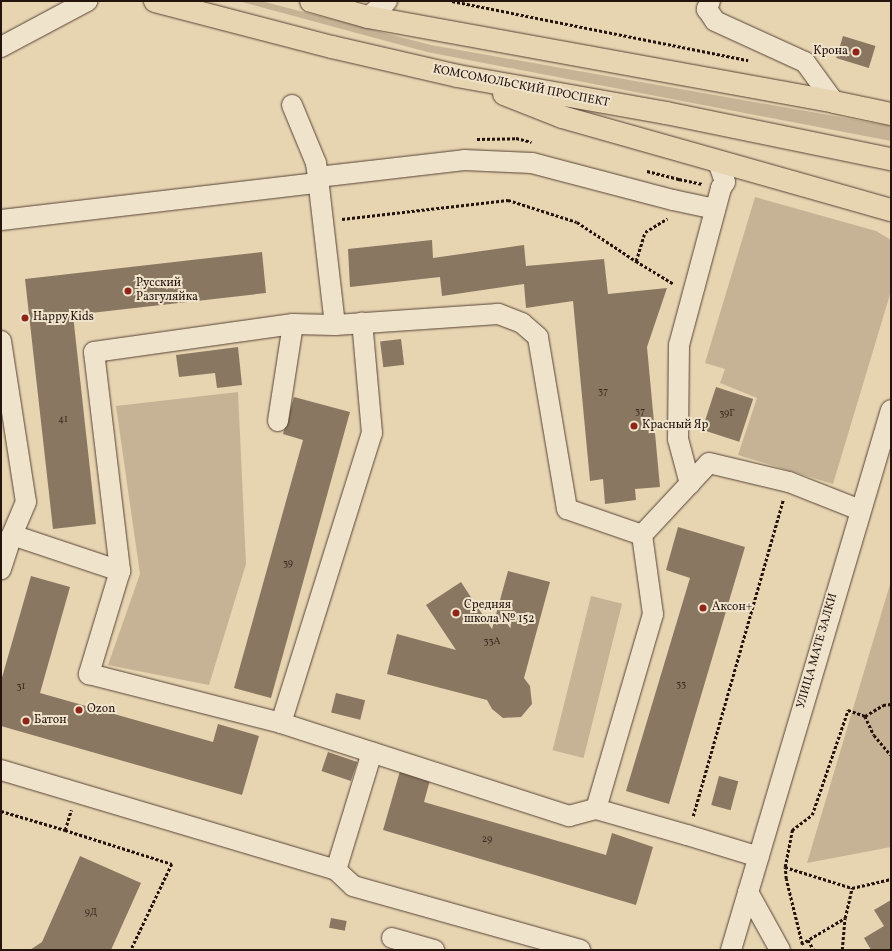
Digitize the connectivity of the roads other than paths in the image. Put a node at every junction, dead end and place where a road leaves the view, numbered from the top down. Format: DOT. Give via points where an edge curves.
graph roads {
  1 [pos="88,1"];
  2 [pos="155,1"];
  3 [pos="311,1"];
  4 [pos="387,1"];
  5 [pos="710,1"];
  6 [pos="368,17"];
  7 [pos="1,47"];
  8 [pos="458,76"];
  9 [pos="834,102"];
  10 [pos="292,106"];
  11 [pos="891,114"];
  12 [pos="891,159"];
  13 [pos="718,162"];
  14 [pos="318,180"];
  15 [pos="715,209"];
  16 [pos="891,210"];
  17 [pos="1,220"];
  18 [pos="362,322"];
  19 [pos="293,324"];
  20 [pos="335,325"];
  21 [pos="1,341"];
  22 [pos="891,410"];
  23 [pos="278,421"];
  24 [pos="882,470"];
  25 [pos="690,484"];
  26 [pos="860,510"];
  27 [pos="12,535"];
  28 [pos="642,535"];
  29 [pos="1,569"];
  30 [pos="120,571"];
  31 [pos="282,723"];
  32 [pos="372,752"];
  33 [pos="1,770"];
  34 [pos="596,809"];
  35 [pos="759,858"];
  36 [pos="336,870"];
  37 [pos="748,892"];
  38 [pos="392,938"];
  39 [pos="434,950"];
  40 [pos="580,950"];
  41 [pos="731,950"];
  42 [pos="780,950"];
  1 -- 7 [label="street"];
  2 -- 8 [label="main road, КОМСОМОЛЬСКИЙ ПРОСПЕКТ" via="332,48"];
  3 -- 6 [label="main road"];
  4 -- 6 [label="street"];
  5 -- 9 [label="street" via="708,9 715,20 805,62"];
  6 -- 9 [label="main road"];
  8 -- 12 [label="main road, КОМСОМОЛЬСКИЙ ПРОСПЕКТ" via="666,113"];
  8 -- 13 [label="main road" via="562,117"];
  9 -- 11 [label="main road"];
  10 -- 14 [label="street" via="316,164"];
  13 -- 15 [label="street" via="725,182"];
  13 -- 16 [label="main road"];
  14 -- 15 [label="street" via="464,160 532,163"];
  14 -- 17 [label="street"];
  14 -- 20 [label="street"];
  15 -- 25 [label="street" via="679,345 678,439"];
  18 -- 20 [label="street"];
  18 -- 28 [label="street" via="498,314 522,323 538,337 567,509"];
  18 -- 31 [label="street" via="372,433"];
  19 -- 20 [label="street"];
  19 -- 23 [label="street"];
  19 -- 30 [label="street" via="94,352"];
  21 -- 27 [label="street" via="26,502"];
  22 -- 24 [label="street, УЛИЦА МАТЕ ЗАЛКИ"];
  24 -- 26 [label="street, УЛИЦА МАТЕ ЗАЛКИ"];
  25 -- 26 [label="street" via="709,463 788,482"];
  25 -- 28 [label="street"];
  26 -- 35 [label="street, УЛИЦА МАТЕ ЗАЛКИ"];
  27 -- 29 [label="street"];
  27 -- 30 [label="street"];
  28 -- 34 [label="street" via="653,614"];
  30 -- 31 [label="street" via="89,674"];
  31 -- 32 [label="street"];
  32 -- 34 [label="street" via="569,816"];
  32 -- 36 [label="street"];
  33 -- 36 [label="street"];
  34 -- 35 [label="street" via="687,834"];
  35 -- 37 [label="street, УЛИЦА МАТЕ ЗАЛКИ"];
  36 -- 40 [label="street" via="353,886"];
  37 -- 41 [label="street, УЛИЦА МАТЕ ЗАЛКИ"];
  37 -- 42 [label="street"];
  38 -- 39 [label="street"];
}
